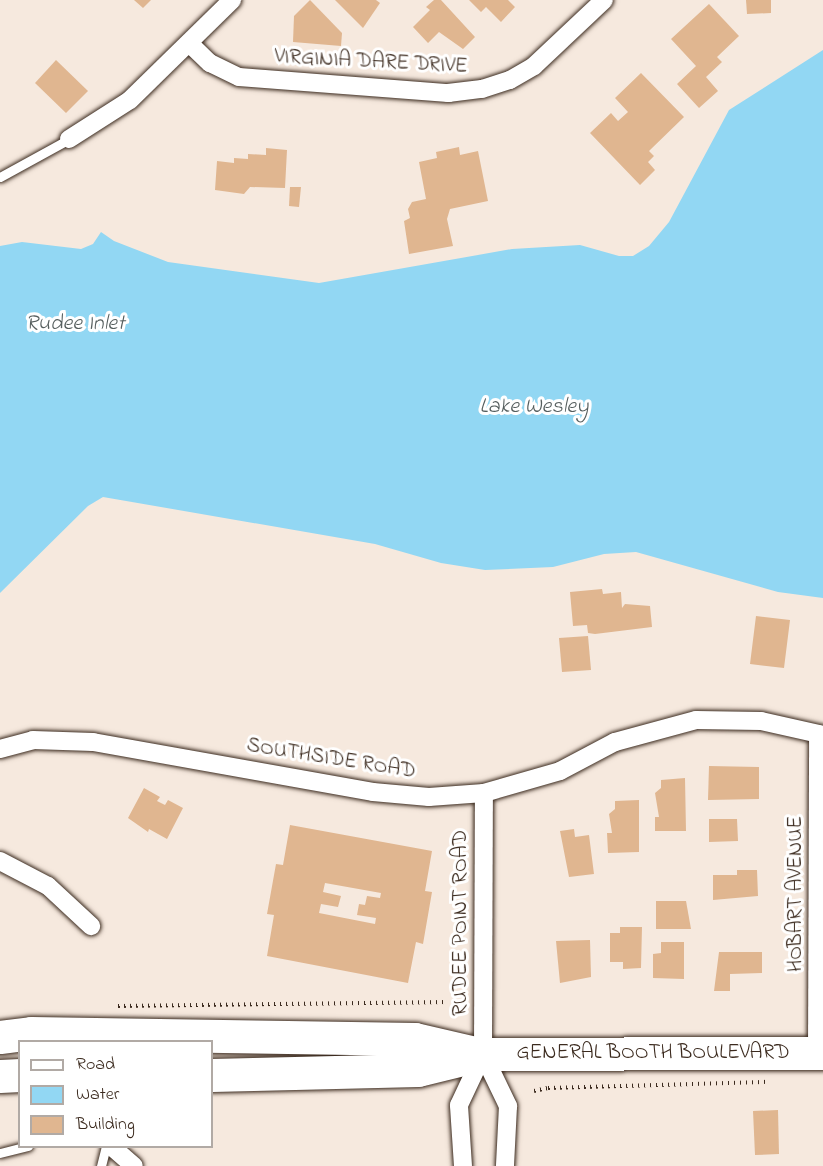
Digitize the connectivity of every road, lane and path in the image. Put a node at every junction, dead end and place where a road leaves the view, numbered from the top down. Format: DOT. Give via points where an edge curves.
graph roads {
  1 [pos="232,0"];
  2 [pos="604,0"];
  3 [pos="189,43"];
  4 [pos="69,139"];
  5 [pos="0,177"];
  6 [pos="820,734"];
  7 [pos="0,749"];
  8 [pos="484,793"];
  9 [pos="0,861"];
  10 [pos="91,926"];
  11 [pos="447,1002"];
  12 [pos="110,1006"];
  13 [pos="0,1037"];
  14 [pos="820,1053"];
  15 [pos="483,1054"];
  16 [pos="18,1075"];
  17 [pos="213,1075"];
  18 [pos="0,1076"];
  19 [pos="775,1082"];
  20 [pos="534,1091"];
  21 [pos="20,1148"];
  22 [pos="106,1148"];
  23 [pos="113,1148"];
  24 [pos="0,1153"];
  25 [pos="101,1166"];
  26 [pos="134,1166"];
  27 [pos="463,1166"];
  28 [pos="505,1166"];
  1 -- 3 [label="street"];
  2 -- 3 [label="street, VIRGINIA DARE DRIVE" via="534,66 510,80 482,89 448,93 239,77 216,67"];
  3 -- 4 [label="street" via="130,100"];
  4 -- 5 [label="lane"];
  6 -- 8 [label="street, SOUTHSIDE ROAD" via="761,721 696,720 615,742 560,771"];
  6 -- 14 [label="street, HOBART AVENUE"];
  7 -- 8 [label="street, SOUTHSIDE ROAD" via="33,740 93,742 373,792 429,797"];
  8 -- 15 [label="street, RUDEE POINT ROAD"];
  9 -- 10 [label="street" via="48,886"];
  11 -- 12 [label="path"];
  13 -- 15 [label="highway, GENERAL BOOTH BOULEVARD" via="31,1032 415,1039"];
  14 -- 15 [label="highway, GENERAL BOOTH BOULEVARD"];
  15 -- 17 [label="highway, GENERAL BOOTH BOULEVARD" via="418,1070"];
  15 -- 27 [label="street" via="459,1105"];
  15 -- 28 [label="street" via="508,1106"];
  16 -- 18 [label="highway"];
  19 -- 20 [label="path"];
  21 -- 24 [label="lane"];
  22 -- 25 [label="lane"];
  23 -- 26 [label="street"];
}
